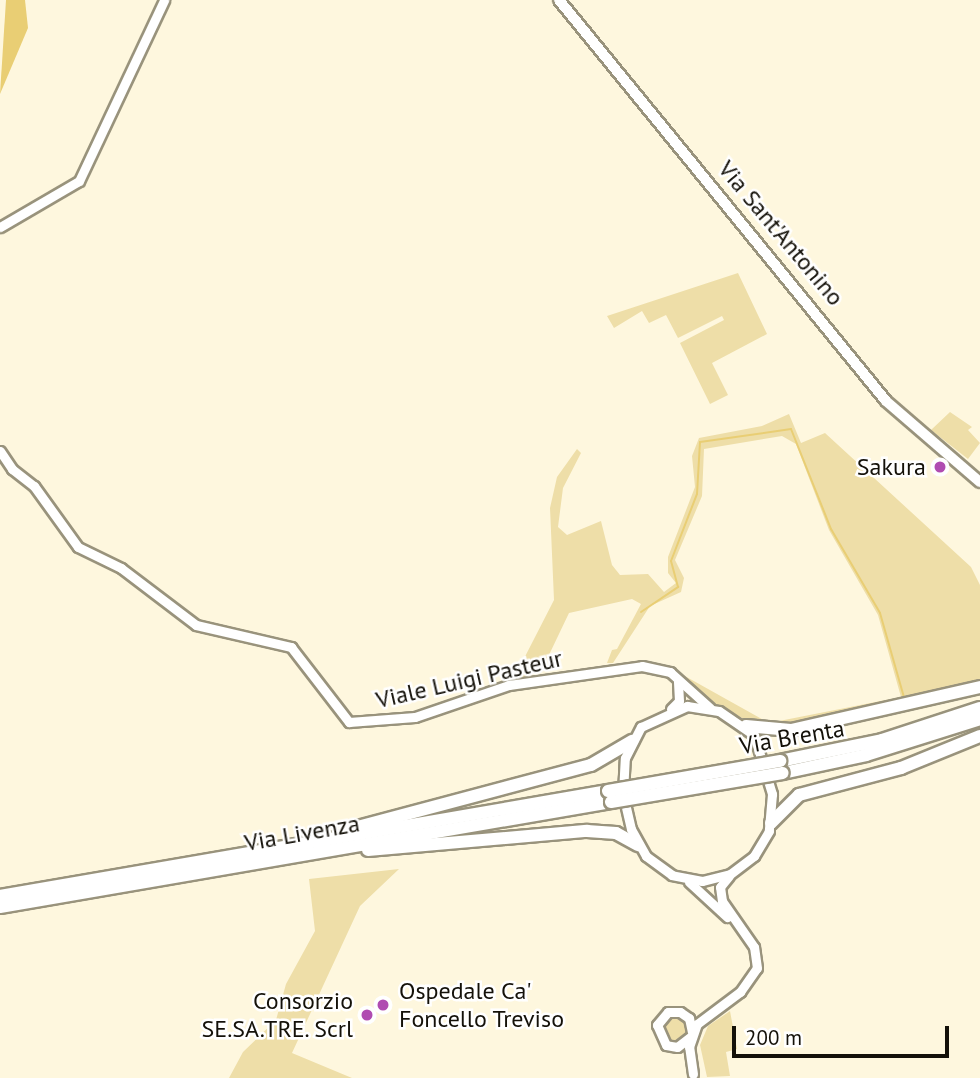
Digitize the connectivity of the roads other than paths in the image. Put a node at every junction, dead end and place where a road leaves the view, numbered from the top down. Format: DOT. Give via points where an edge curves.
graph roads {
  1 [pos="164,0"];
  2 [pos="559,0"];
  3 [pos="0,227"];
  4 [pos="0,451"];
  5 [pos="980,482"];
  6 [pos="677,680"];
  7 [pos="980,687"];
  8 [pos="710,708"];
  9 [pos="980,708"];
  10 [pos="668,712"];
  11 [pos="980,719"];
  12 [pos="746,726"];
  13 [pos="980,736"];
  14 [pos="632,741"];
  15 [pos="782,767"];
  16 [pos="609,797"];
  17 [pos="771,823"];
  18 [pos="638,845"];
  19 [pos="318,847"];
  20 [pos="730,874"];
  21 [pos="688,881"];
  22 [pos="0,896"];
  23 [pos="0,907"];
  24 [pos="744,988"];
  25 [pos="710,1011"];
  26 [pos="685,1015"];
  27 [pos="691,1035"];
  28 [pos="671,1046"];
  29 [pos="694,1076"];
  1 -- 3 [label="street" via="79,181"];
  2 -- 5 [label="main road, Via Sant'Antonino" via="886,401"];
  4 -- 6 [label="street, Viale Luigi Pasteur" via="12,469 34,486 78,547 121,568 204,629 291,647 349,722 415,717 498,688 602,669 656,666"];
  6 -- 8 [label="street, Viale Luigi Pasteur"];
  6 -- 10 [label="street" via="679,701"];
  7 -- 12 [label="highway" via="791,730"];
  8 -- 10 [label="street"];
  8 -- 12 [label="street"];
  9 -- 15 [label="highway, Via Brenta"];
  10 -- 14 [label="street" via="641,727"];
  11 -- 15 [label="highway, Via Brenta" via="900,746"];
  12 -- 17 [label="street" via="768,767"];
  13 -- 17 [label="highway" via="901,768 799,795"];
  14 -- 18 [label="street" via="622,776"];
  14 -- 19 [label="highway" via="591,765 375,820"];
  15 -- 16 [label="highway, Via Brenta, bridge"];
  16 -- 19 [label="highway, Via Livenza"];
  17 -- 20 [label="street" via="754,856"];
  18 -- 19 [label="highway" via="615,833 587,831"];
  18 -- 21 [label="street" via="661,869"];
  19 -- 22 [label="highway, Via Livenza"];
  19 -- 23 [label="highway, Via Livenza"];
  20 -- 21 [label="street"];
  20 -- 24 [label="street" via="720,887 722,901 757,958 756,972"];
  21 -- 24 [label="street" via="716,904 748,947 752,966"];
  24 -- 25 [label="street"];
  25 -- 26 [label="street"];
  25 -- 27 [label="street"];
  26 -- 27 [label="street"];
  26 -- 28 [label="street" via="668,1012 659,1020 659,1037"];
  27 -- 28 [label="street"];
  27 -- 29 [label="street"];
  28 -- 29 [label="street"];
}
